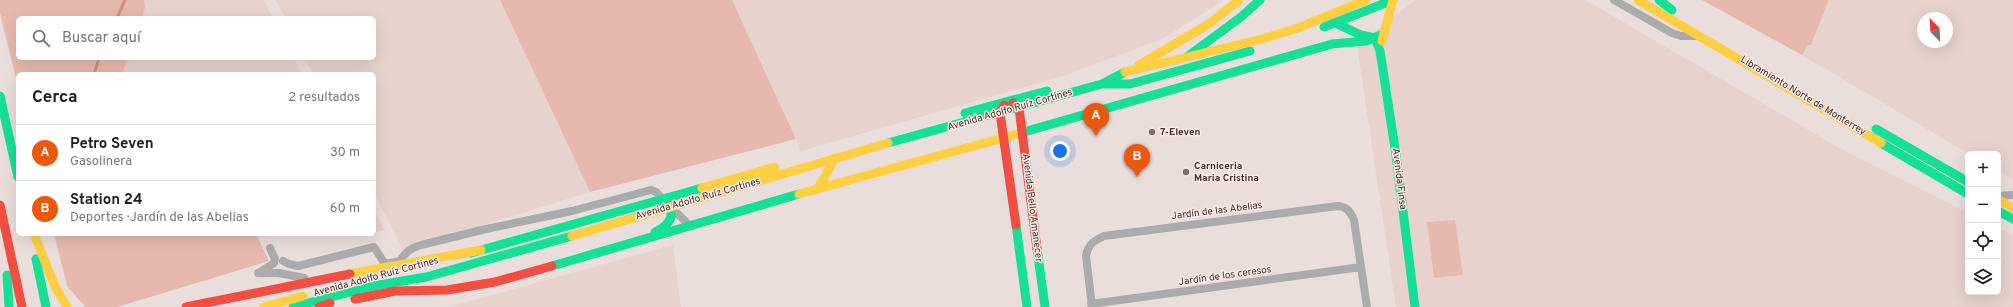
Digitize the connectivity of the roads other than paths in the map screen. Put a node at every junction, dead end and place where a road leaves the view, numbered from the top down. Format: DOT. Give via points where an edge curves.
graph roads {
  1 [pos="1239,0"];
  2 [pos="1260,0"];
  3 [pos="1366,0"];
  4 [pos="1393,0"];
  5 [pos="1614,0"];
  6 [pos="1638,0"];
  7 [pos="1655,0"];
  8 [pos="1659,0"];
  9 [pos="1672,10"];
  10 [pos="1335,23"];
  11 [pos="1379,36"];
  12 [pos="1700,36"];
  13 [pos="1187,56"];
  14 [pos="1221,58"];
  15 [pos="1128,70"];
  16 [pos="1156,78"];
  17 [pos="1196,82"];
  18 [pos="1102,84"];
  19 [pos="0,96"];
  20 [pos="1011,101"];
  21 [pos="1019,108"];
  22 [pos="1000,113"];
  23 [pos="1022,133"];
  24 [pos="1004,138"];
  25 [pos="835,158"];
  26 [pos="16,167"];
  27 [pos="1965,180"];
  28 [pos="818,189"];
  29 [pos="1965,192"];
  30 [pos="2013,195"];
  31 [pos="2001,196"];
  32 [pos="662,198"];
  33 [pos="2001,201"];
  34 [pos="0,205"];
  35 [pos="633,206"];
  36 [pos="669,207"];
  37 [pos="2013,208"];
  38 [pos="2001,213"];
  39 [pos="2013,219"];
  40 [pos="690,226"];
  41 [pos="5,230"];
  42 [pos="1034,232"];
  43 [pos="33,236"];
  44 [pos="34,236"];
  45 [pos="1017,236"];
  46 [pos="270,248"];
  47 [pos="481,250"];
  48 [pos="599,253"];
  49 [pos="283,260"];
  50 [pos="1038,261"];
  51 [pos="1021,263"];
  52 [pos="1361,267"];
  53 [pos="313,280"];
  54 [pos="1092,305"];
  55 [pos="9,307"];
  56 [pos="22,307"];
  57 [pos="46,307"];
  58 [pos="67,307"];
  59 [pos="186,307"];
  60 [pos="264,307"];
  61 [pos="293,307"];
  62 [pos="320,307"];
  63 [pos="1027,307"];
  64 [pos="1045,307"];
  65 [pos="1367,307"];
  66 [pos="1415,307"];
  1 -- 15 [label="main road" via="1209,24"];
  2 -- 13 [label="main road"];
  3 -- 13 [label="main road, Avenida Adolfo Ruíz Cortines" via="1298,28"];
  4 -- 10 [label="main road, Avenida Adolfo Ruíz Cortines"];
  4 -- 11 [label="main road"];
  5 -- 12 [label="street" via="1681,36"];
  6 -- 12 [label="main road, Libramiento Norte de Monterrey"];
  7 -- 9 [label="main road"];
  8 -- 9 [label="main road"];
  9 -- 27 [label="main road"];
  10 -- 11 [label="main road" via="1361,35"];
  10 -- 14 [label="main road, Avenida Adolfo Ruíz Cortines" via="1284,41"];
  11 -- 17 [label="main road" via="1366,41 1332,44"];
  11 -- 66 [label="main road, Avenida Finsa"];
  12 -- 29 [label="main road, Libramiento Norte de Monterrey"];
  13 -- 15 [label="main road, Avenida Adolfo Ruíz Cortines"];
  13 -- 16 [label="main road"];
  14 -- 16 [label="main road, Avenida Adolfo Ruíz Cortines"];
  14 -- 17 [label="main road"];
  15 -- 18 [label="main road, Avenida Adolfo Ruíz Cortines"];
  15 -- 20 [label="main road"];
  16 -- 18 [label="main road, Avenida Adolfo Ruíz Cortines" via="1130,84"];
  17 -- 23 [label="main road"];
  18 -- 21 [label="main road, Avenida Adolfo Ruíz Cortines"];
  19 -- 26 [label="main road"];
  20 -- 21 [label="main road"];
  20 -- 22 [label="main road"];
  20 -- 32 [label="main road"];
  21 -- 22 [label="main road, Avenida Adolfo Ruíz Cortines"];
  21 -- 23 [label="main road, Avenida Bello Amanecer"];
  22 -- 24 [label="main road, Avenida Bello Amanecer"];
  22 -- 25 [label="main road, Avenida Adolfo Ruíz Cortines"];
  23 -- 24 [label="main road"];
  23 -- 42 [label="main road, Avenida Bello Amanecer"];
  24 -- 28 [label="main road"];
  24 -- 45 [label="main road, Avenida Bello Amanecer"];
  25 -- 28 [label="main road"];
  25 -- 36 [label="main road, Avenida Adolfo Ruíz Cortines"];
  28 -- 40 [label="main road"];
  30 -- 31 [label="street"];
  32 -- 35 [label="main road"];
  32 -- 36 [label="street"];
  32 -- 49 [label="street" via="651,190 572,211 486,229 413,248 400,261 391,264 385,264 374,247 298,266"];
  33 -- 37 [label="main road"];
  34 -- 41 [label="main road"];
  35 -- 36 [label="main road" via="657,203"];
  35 -- 47 [label="main road, Avenida Adolfo Ruíz Cortines"];
  36 -- 40 [label="street"];
  36 -- 48 [label="main road" via="672,215 665,228"];
  36 -- 61 [label="main road, Avenida Adolfo Ruíz Cortines" via="426,277 373,286"];
  38 -- 39 [label="main road"];
  40 -- 48 [label="main road"];
  41 -- 55 [label="main road"];
  41 -- 56 [label="main road"];
  42 -- 45 [label="main road"];
  42 -- 50 [label="main road, Avenida Bello Amanecer"];
  43 -- 57 [label="main road"];
  44 -- 58 [label="main road"];
  45 -- 51 [label="main road, Avenida Bello Amanecer"];
  46 -- 53 [label="street" via="274,263 258,273 278,273"];
  47 -- 53 [label="main road"];
  47 -- 60 [label="main road, Avenida Adolfo Ruíz Cortines" via="369,277"];
  48 -- 62 [label="main road" via="502,280 447,290 395,291"];
  50 -- 51 [label="main road"];
  50 -- 64 [label="main road, Avenida Bello Amanecer"];
  51 -- 63 [label="main road, Avenida Bello Amanecer"];
  52 -- 54 [label="street, Jardín de los ceresos"];
  52 -- 54 [label="street, Jardín de las Abelias" via="1354,220 1346,207 1112,235 1094,241 1087,248"];
  52 -- 65 [label="street"];
  53 -- 59 [label="main road"];
}
